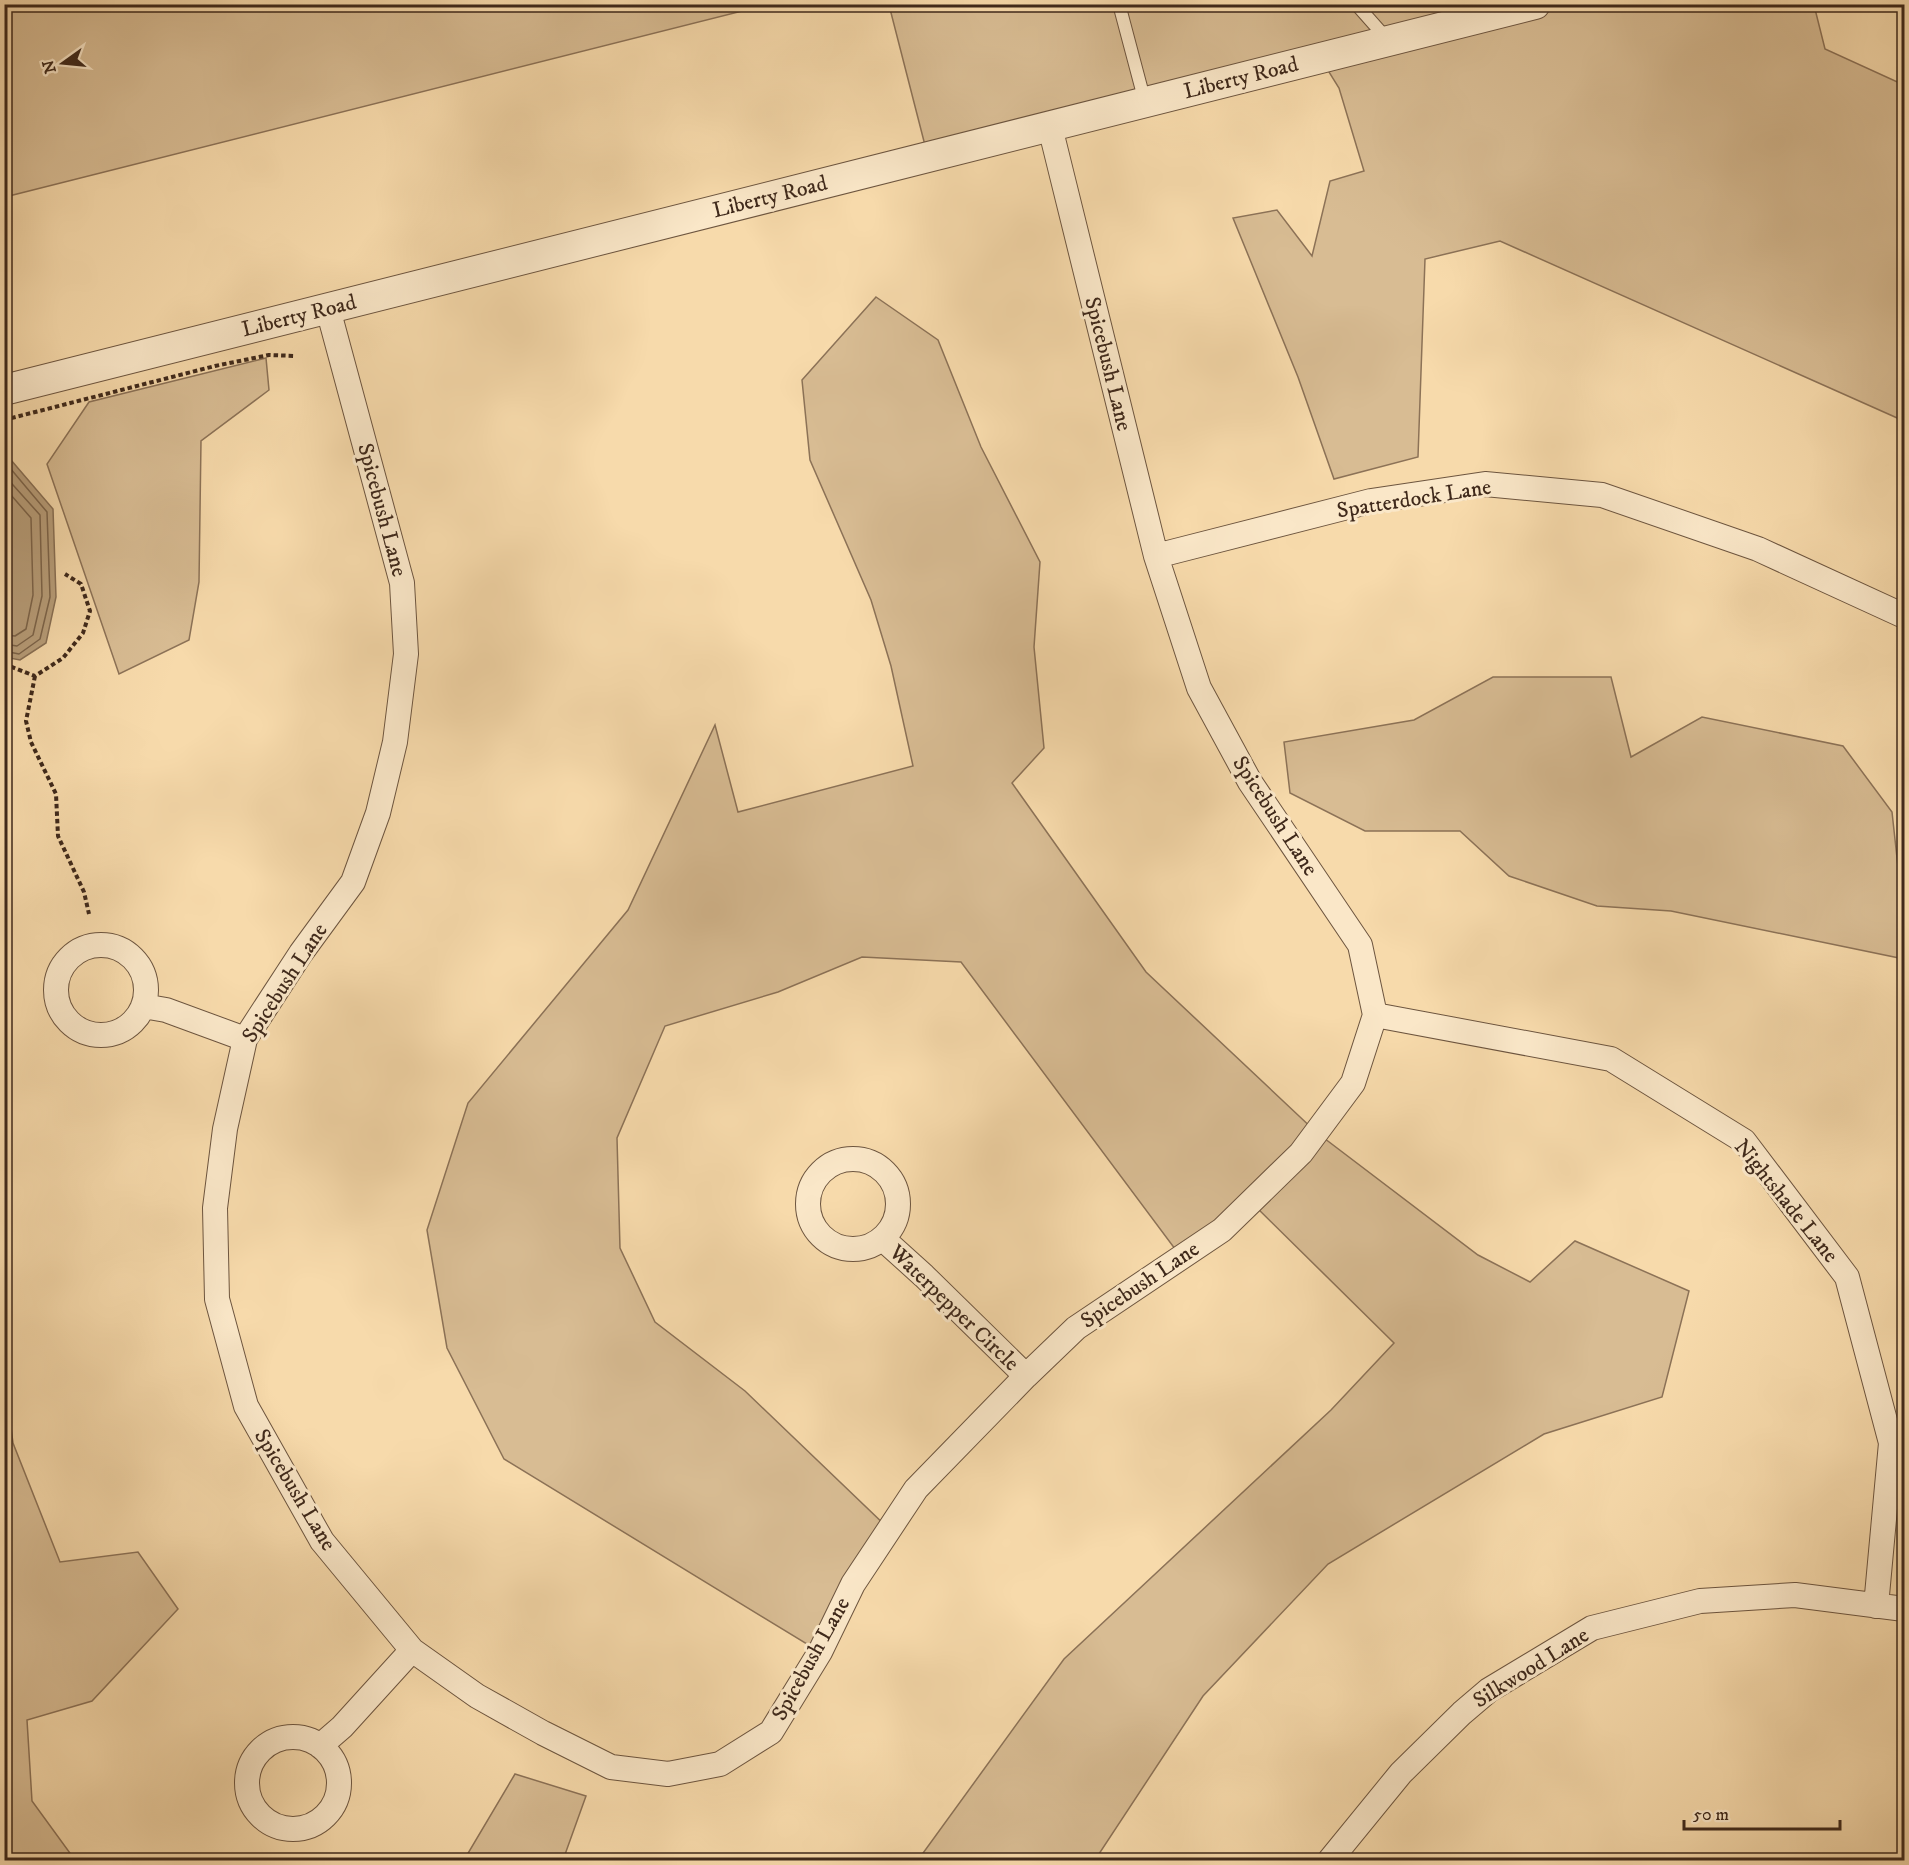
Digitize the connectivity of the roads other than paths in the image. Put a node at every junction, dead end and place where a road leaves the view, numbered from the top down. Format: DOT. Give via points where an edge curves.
graph roads {
  1 [pos="1119,4"];
  2 [pos="1356,4"];
  3 [pos="1535,4"];
  4 [pos="1389,41"];
  5 [pos="1145,103"];
  6 [pos="1050,127"];
  7 [pos="328,309"];
  8 [pos="4,390"];
  9 [pos="1156,556"];
  10 [pos="1905,616"];
  11 [pos="143,1006"];
  12 [pos="1375,1015"];
  13 [pos="245,1039"];
  14 [pos="883,1239"];
  15 [pos="1026,1376"];
  16 [pos="1876,1606"];
  17 [pos="1905,1609"];
  18 [pos="412,1650"];
  19 [pos="320,1746"];
  20 [pos="1330,1860"];
  1 -- 5 [label="lane"];
  2 -- 4 [label="lane"];
  3 -- 4 [label="street, Liberty Road"];
  4 -- 5 [label="street, Liberty Road"];
  5 -- 6 [label="street, Liberty Road"];
  6 -- 7 [label="street, Liberty Road"];
  6 -- 9 [label="street, Spicebush Lane"];
  7 -- 8 [label="street, Liberty Road"];
  7 -- 13 [label="street, Spicebush Lane" via="402,583 406,654 395,742 378,813 353,882"];
  9 -- 10 [label="street, Spatterdock Lane" via="1371,501 1485,484 1602,495 1758,549"];
  9 -- 12 [label="street, Spicebush Lane" via="1199,688 1250,782 1360,945"];
  11 -- 13 [label="street" via="166,1010"];
  12 -- 15 [label="street, Spicebush Lane" via="1353,1083 1301,1153 1222,1230 1076,1328"];
  12 -- 16 [label="street, Nightshade Lane" via="1611,1059 1744,1142 1847,1277 1891,1443"];
  13 -- 18 [label="street, Spicebush Lane" via="225,1129 215,1208 217,1299 246,1406 322,1541"];
  14 -- 15 [label="street, Waterpepper Circle"];
  15 -- 18 [label="street, Spicebush Lane" via="916,1489 853,1584 820,1652 771,1732 720,1764 668,1774 611,1767 477,1696"];
  16 -- 17 [label="street, Silkwood Lane"];
  16 -- 20 [label="street, Silkwood Lane" via="1795,1595 1700,1601 1592,1628 1490,1690 1462,1713 1401,1773"];
  18 -- 19 [label="street"];
}
